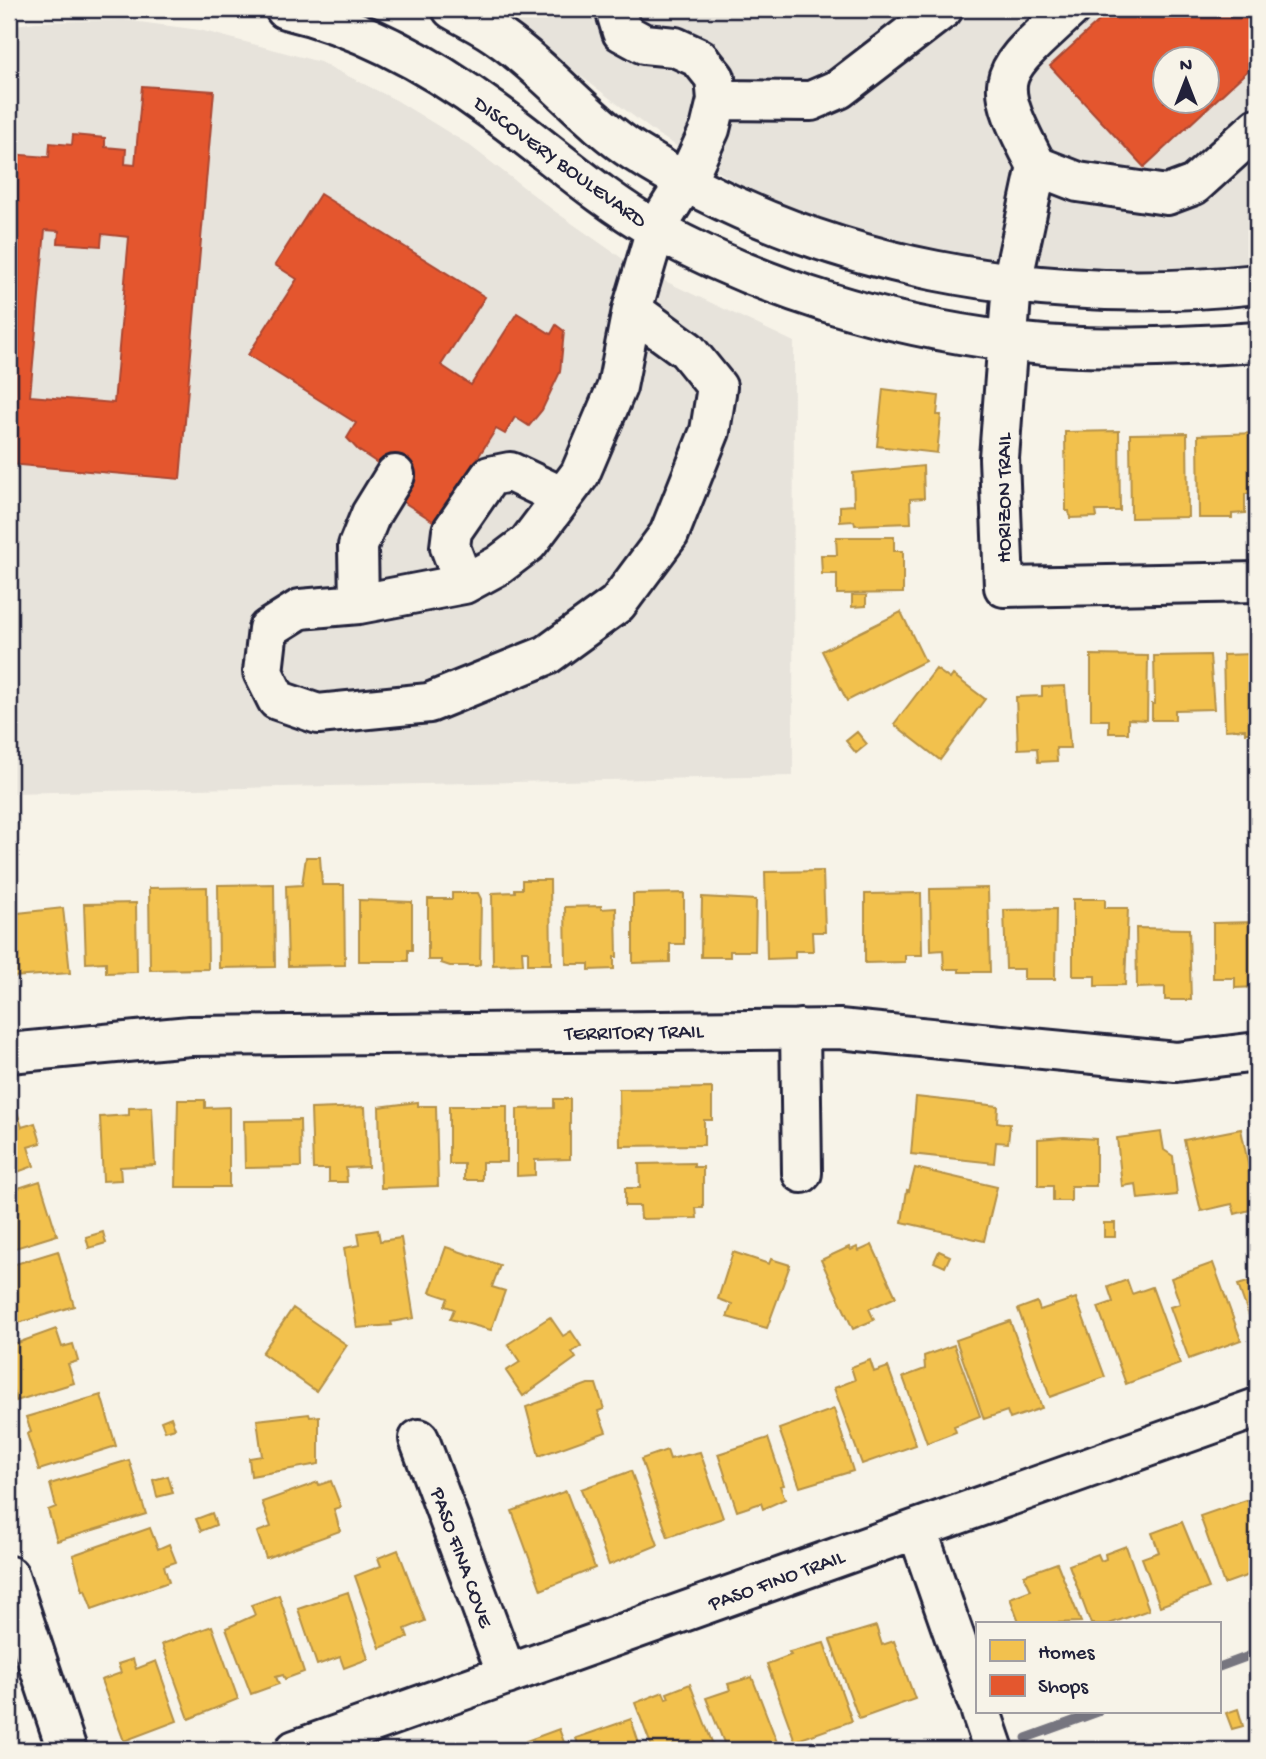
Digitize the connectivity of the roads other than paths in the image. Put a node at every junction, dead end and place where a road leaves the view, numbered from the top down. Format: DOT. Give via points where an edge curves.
graph roads {
  1 [pos="452,9"];
  2 [pos="616,9"];
  3 [pos="943,9"];
  4 [pos="1070,9"];
  5 [pos="294,10"];
  6 [pos="346,17"];
  7 [pos="717,100"];
  8 [pos="1257,128"];
  9 [pos="1037,166"];
  10 [pos="686,181"];
  11 [pos="656,229"];
  12 [pos="1012,283"];
  13 [pos="1257,284"];
  14 [pos="632,310"];
  15 [pos="1009,342"];
  16 [pos="1257,342"];
  17 [pos="395,475"];
  18 [pos="564,497"];
  19 [pos="1257,582"];
  20 [pos="464,584"];
  21 [pos="359,604"];
  22 [pos="800,1029"];
  23 [pos="1257,1052"];
  24 [pos="9,1053"];
  25 [pos="802,1173"];
  26 [pos="1257,1408"];
  27 [pos="419,1439"];
  28 [pos="917,1529"];
  29 [pos="9,1576"];
  30 [pos="507,1675"];
  31 [pos="976,1698"];
  32 [pos="982,1714"];
  33 [pos="67,1750"];
  34 [pos="295,1750"];
  35 [pos="994,1750"];
  1 -- 10 [label="street" via="502,39 633,151"];
  2 -- 7 [label="street" via="622,32 643,44 674,47 699,58 715,78"];
  3 -- 7 [label="street" via="839,89 811,102"];
  4 -- 9 [label="street" via="1014,61 1004,88 1011,116"];
  5 -- 6 [label="street, DISCOVERY BOULEVARD"];
  6 -- 11 [label="street, DISCOVERY BOULEVARD" via="491,109"];
  7 -- 10 [label="street" via="710,129"];
  8 -- 9 [label="street" via="1194,185 1167,195 1078,182"];
  9 -- 12 [label="street, HORIZON TRAIL"];
  10 -- 11 [label="street"];
  10 -- 12 [label="street" via="776,224 841,248 928,271"];
  11 -- 14 [label="street"];
  11 -- 15 [label="street, DISCOVERY BOULEVARD" via="791,292 903,322"];
  12 -- 13 [label="street" via="1116,290 1203,290"];
  12 -- 15 [label="street, HORIZON TRAIL"];
  14 -- 18 [label="street" via="617,387 580,474"];
  14 -- 21 [label="street" via="687,350 717,387 710,431 669,534 617,604 547,655 429,703 318,714 277,700 263,672 268,629 300,609"];
  15 -- 16 [label="street, DISCOVERY BOULEVARD" via="1157,348"];
  15 -- 19 [label="street, HORIZON TRAIL" via="999,458 1004,587"];
  17 -- 21 [label="street" via="358,546"];
  18 -- 20 [label="street" via="528,543"];
  18 -- 20 [label="street" via="510,472 490,476 452,530 450,547"];
  20 -- 21 [label="street"];
  22 -- 23 [label="street, TERRITORY TRAIL" via="1176,1062"];
  22 -- 24 [label="street, TERRITORY TRAIL" via="190,1036"];
  22 -- 25 [label="street"];
  26 -- 28 [label="street, PASO FINO TRAIL"];
  27 -- 30 [label="street, PASO FINA COVE"];
  28 -- 30 [label="street, PASO FINO TRAIL"];
  28 -- 31 [label="street"];
  29 -- 33 [label="street"];
  30 -- 34 [label="street, PASO FINO TRAIL"];
  32 -- 35 [label="street"];
}
